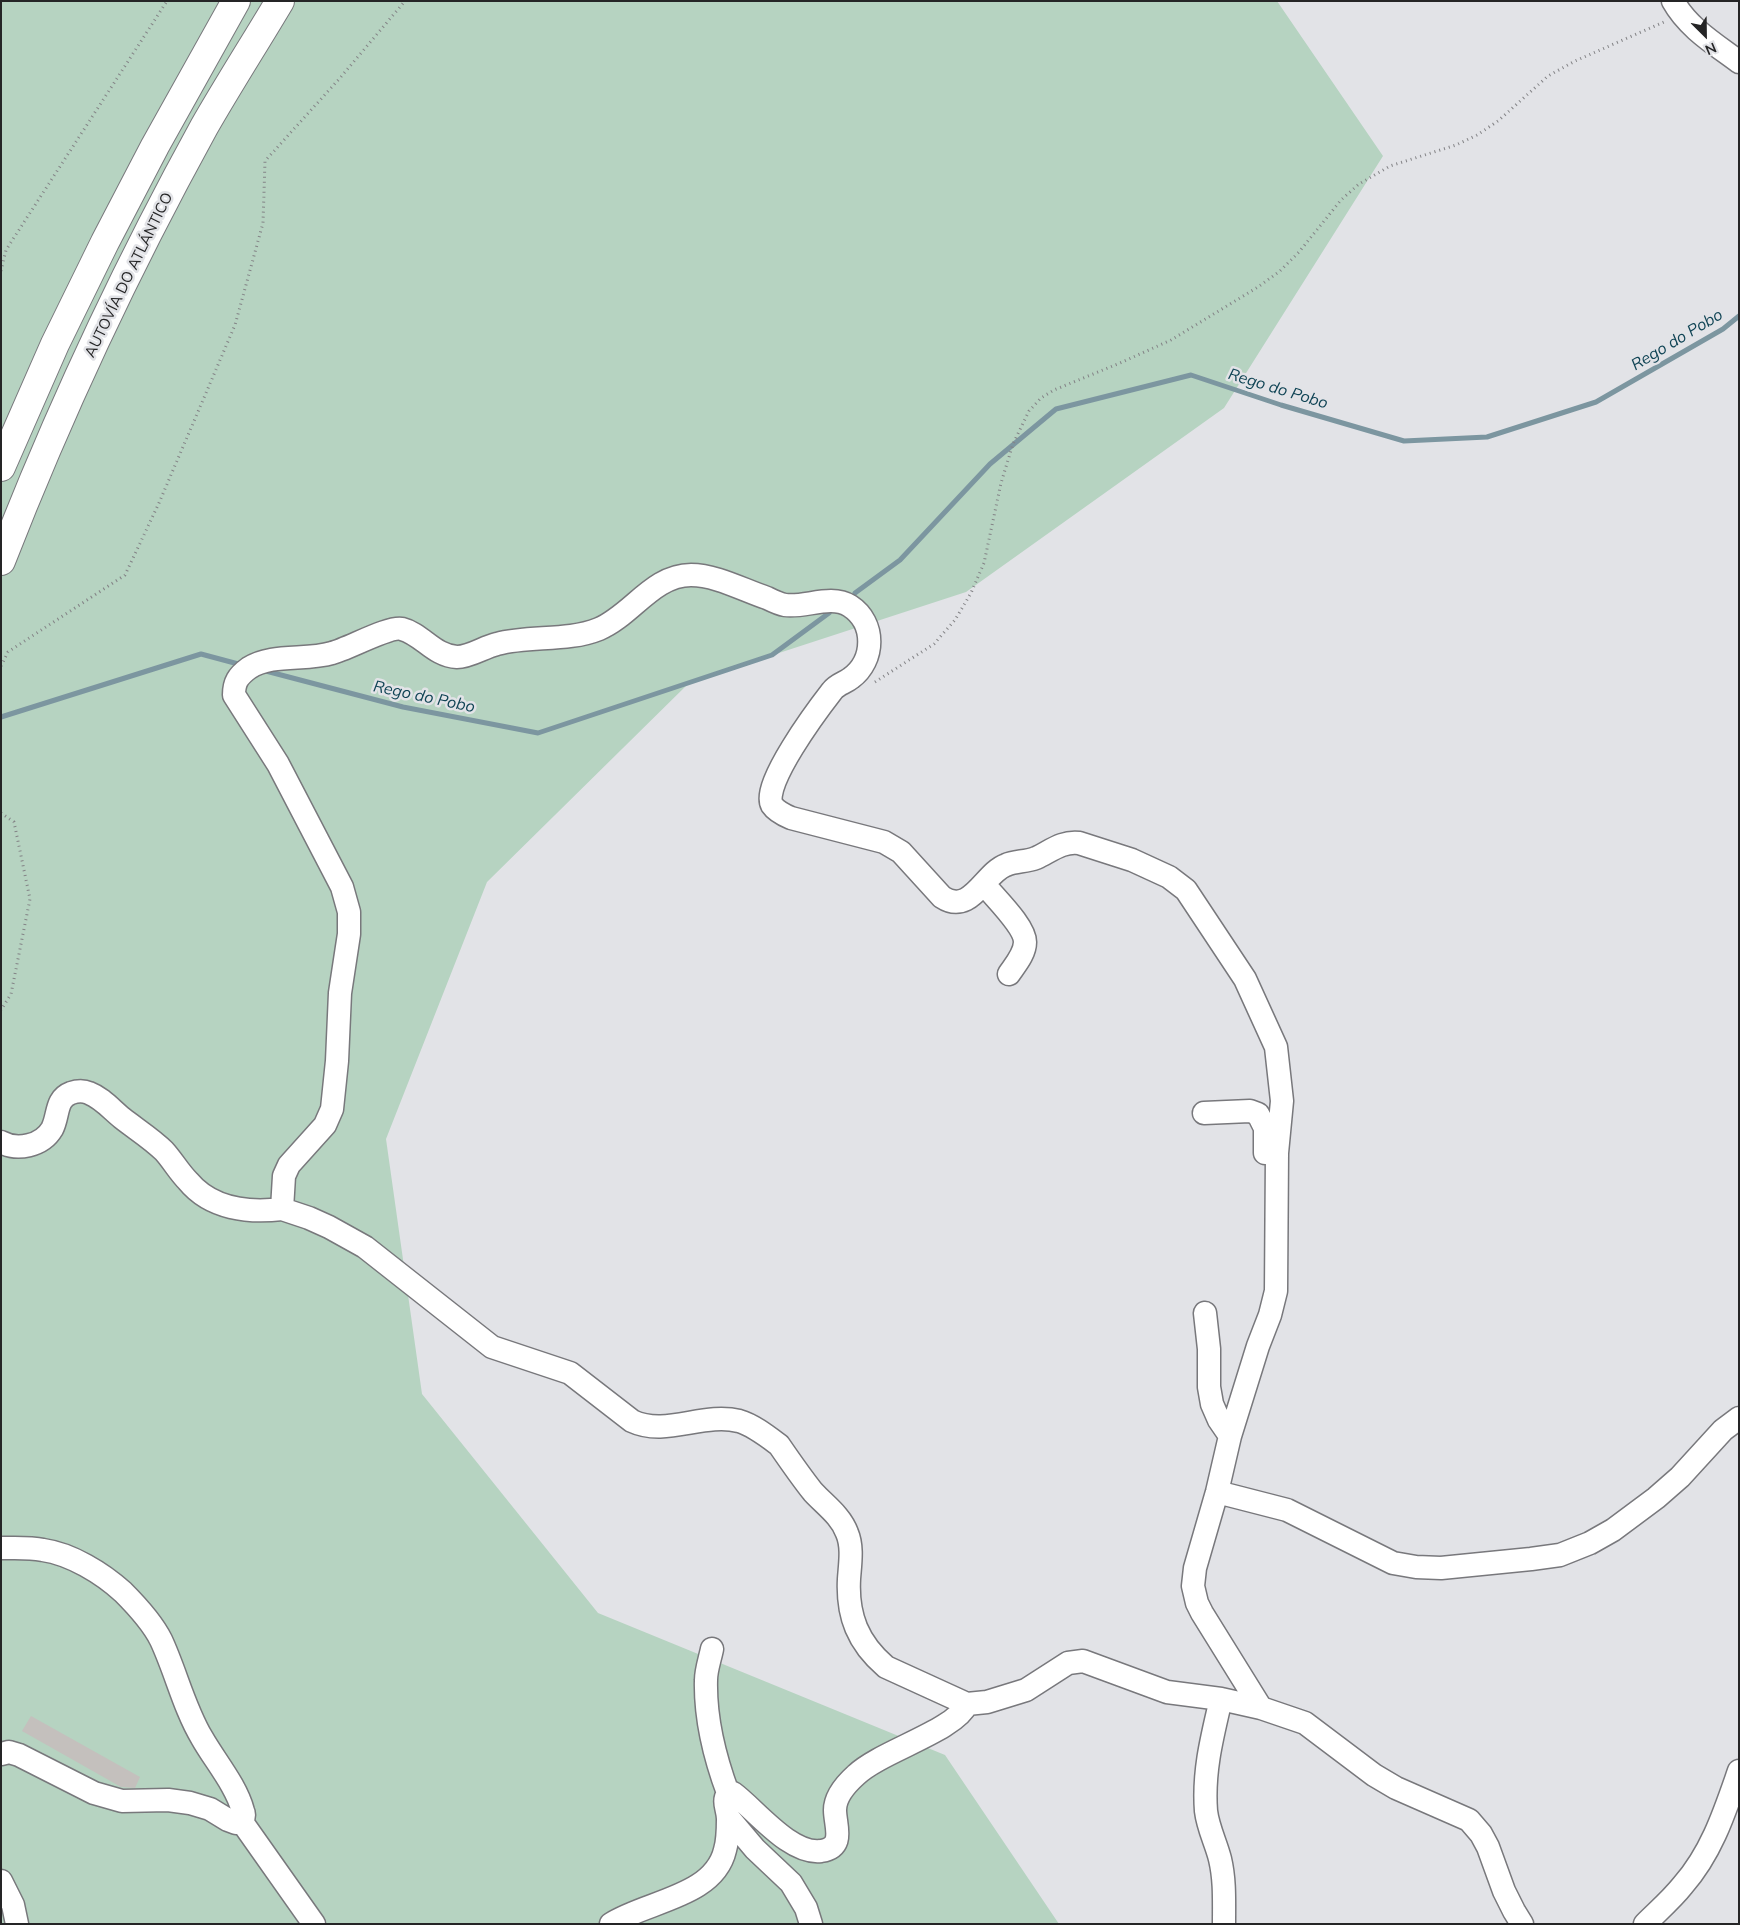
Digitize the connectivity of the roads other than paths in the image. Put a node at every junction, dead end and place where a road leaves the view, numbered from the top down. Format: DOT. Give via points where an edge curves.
graph roads {
  1 [pos="236,1"];
  2 [pos="280,1"];
  3 [pos="1677,8"];
  4 [pos="1739,62"];
  5 [pos="1,466"];
  6 [pos="1,561"];
  7 [pos="984,884"];
  8 [pos="1010,974"];
  9 [pos="1204,1113"];
  10 [pos="1,1142"];
  11 [pos="282,1209"];
  12 [pos="1277,1245"];
  13 [pos="1205,1313"];
  14 [pos="1739,1418"];
  15 [pos="1230,1436"];
  16 [pos="1217,1492"];
  17 [pos="1,1548"];
  18 [pos="712,1650"];
  19 [pos="1221,1699"];
  20 [pos="967,1704"];
  21 [pos="1261,1708"];
  22 [pos="1,1754"];
  23 [pos="1739,1771"];
  24 [pos="728,1793"];
  25 [pos="728,1817"];
  26 [pos="242,1822"];
  27 [pos="1,1881"];
  28 [pos="1224,1923"];
  29 [pos="18,1924"];
  30 [pos="314,1924"];
  31 [pos="611,1924"];
  32 [pos="811,1924"];
  33 [pos="1522,1924"];
  34 [pos="1645,1924"];
  1 -- 5 [label="highway" via="105,242"];
  2 -- 6 [label="highway, AUTOVÍA DO ATLÁNTICO" via="205,126 150,230 75,386"];
  3 -- 4 [label="street" via="1689,24"];
  7 -- 8 [label="street" via="1019,926 1025,941 1023,952"];
  7 -- 11 [label="street" via="965,900 948,901 901,852 884,842 791,818 772,806 771,788 779,768 834,688 851,678 868,656 870,645 866,623 850,606 839,602 785,605 707,576 689,575 672,578 651,590 615,621 578,635 497,644 457,657 446,655 407,631 392,629 329,654 251,667 234,683 234,695 283,773 342,887 349,912 332,1109 325,1125 284,1176"];
  7 -- 12 [label="street" via="995,871 1006,865 1036,858 1071,842 1132,860 1169,876 1186,890 1245,979 1276,1047 1282,1101 1276,1153"];
  9 -- 12 [label="street" via="1250,1111 1263,1121 1266,1209"];
  10 -- 11 [label="street" via="14,1147 25,1146 45,1136 52,1129 60,1103 66,1095 78,1090 102,1100 157,1145 188,1183 209,1198 238,1210"];
  11 -- 20 [label="street" via="329,1227 366,1247 492,1346 570,1373 632,1421 653,1427 726,1419 755,1428 779,1445 848,1534 851,1605 863,1644 886,1668"];
  12 -- 15 [label="street" via="1276,1291"];
  13 -- 15 [label="street" via="1212,1404"];
  14 -- 16 [label="street" via="1723,1430 1680,1477 1613,1530 1560,1554 1531,1559 1441,1568 1392,1562 1287,1510"];
  15 -- 16 [label="street"];
  16 -- 21 [label="street" via="1195,1568 1193,1586 1202,1613"];
  17 -- 26 [label="street" via="21,1547 65,1556 102,1576 137,1606 160,1638 200,1736 244,1811"];
  18 -- 24 [label="street" via="706,1678 707,1702 719,1769"];
  19 -- 20 [label="street" via="1167,1692 1097,1665 1075,1661 1026,1690 987,1702"];
  19 -- 21 [label="street"];
  19 -- 28 [label="street" via="1206,1760 1205,1778 1206,1813 1224,1880"];
  20 -- 24 [label="street" via="964,1712 943,1726 880,1758 848,1782 839,1795 835,1810 837,1841 822,1851 800,1846 786,1838 764,1822 744,1801"];
  21 -- 33 [label="street" via="1305,1723 1374,1775 1469,1820 1488,1847 1504,1890"];
  22 -- 26 [label="street" via="19,1755 94,1793 122,1801 183,1802 210,1809 236,1823"];
  23 -- 34 [label="street" via="1720,1825 1701,1860 1684,1885"];
  24 -- 25 [label="street" via="725,1798"];
  25 -- 31 [label="street" via="726,1846 715,1873 683,1893 623,1916"];
  25 -- 32 [label="street" via="755,1849 791,1882"];
  26 -- 30 [label="street"];
  27 -- 29 [label="street"];
}
